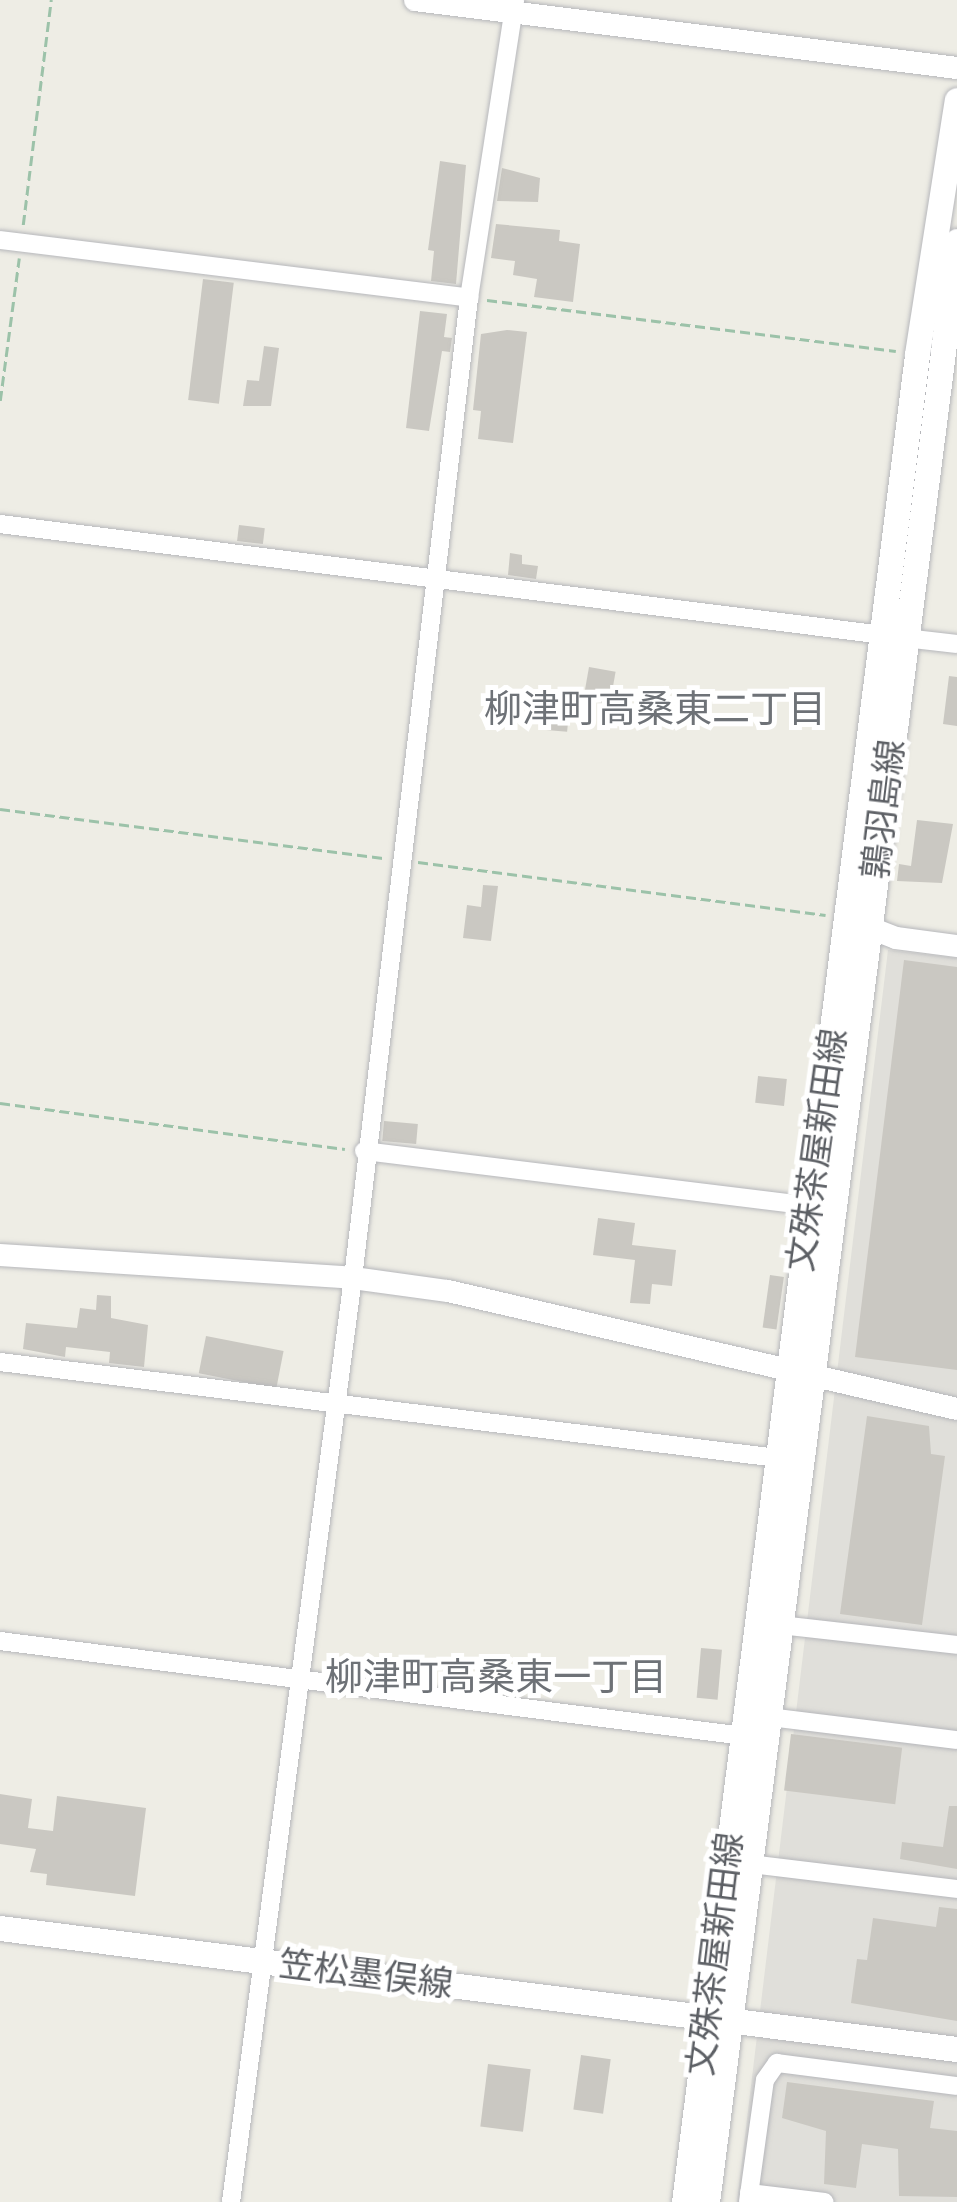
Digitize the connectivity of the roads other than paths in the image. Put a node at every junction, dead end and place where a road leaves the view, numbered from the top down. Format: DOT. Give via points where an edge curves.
graph roads {
  1 [pos="415,0"];
  2 [pos="514,7"];
  3 [pos="957,68"];
  4 [pos="957,100"];
  5 [pos="0,240"];
  6 [pos="957,241"];
  7 [pos="469,298"];
  8 [pos="0,524"];
  9 [pos="436,579"];
  10 [pos="894,636"];
  11 [pos="957,644"];
  12 [pos="858,923"];
  13 [pos="957,946"];
  14 [pos="364,1151"];
  15 [pos="809,1206"];
  16 [pos="0,1255"];
  17 [pos="353,1278"];
  18 [pos="0,1362"];
  19 [pos="799,1374"];
  20 [pos="336,1402"];
  21 [pos="957,1409"];
  22 [pos="777,1458"];
  23 [pos="780,1625"];
  24 [pos="0,1641"];
  25 [pos="957,1645"];
  26 [pos="298,1679"];
  27 [pos="777,1718"];
  28 [pos="744,1736"];
  29 [pos="957,1740"];
  30 [pos="750,1864"];
  31 [pos="957,1888"];
  32 [pos="0,1928"];
  33 [pos="262,1960"];
  34 [pos="719,2019"];
  35 [pos="957,2048"];
  36 [pos="957,2086"];
  37 [pos="748,2197"];
  38 [pos="231,2202"];
  39 [pos="684,2202"];
  40 [pos="707,2202"];
  41 [pos="824,2202"];
  1 -- 2 [label="street"];
  2 -- 3 [label="street"];
  2 -- 7 [label="street"];
  4 -- 10 [label="main road" via="917,354"];
  5 -- 7 [label="street"];
  6 -- 10 [label="main road, 鶉羽島線"];
  7 -- 9 [label="street"];
  8 -- 9 [label="street"];
  9 -- 10 [label="street"];
  9 -- 14 [label="street"];
  10 -- 11 [label="street"];
  10 -- 12 [label="main road, 鶉羽島線"];
  12 -- 13 [label="street"];
  12 -- 15 [label="main road, 文殊茶屋新田線"];
  12 -- 19 [label="main road, 鶉羽島線"];
  14 -- 15 [label="street"];
  14 -- 17 [label="street"];
  15 -- 19 [label="main road, 文殊茶屋新田線"];
  16 -- 17 [label="street"];
  17 -- 19 [label="street" via="502,1303"];
  17 -- 20 [label="street"];
  18 -- 20 [label="street"];
  19 -- 21 [label="street"];
  19 -- 22 [label="main road, 文殊茶屋新田線"];
  19 -- 23 [label="main road"];
  20 -- 22 [label="street"];
  20 -- 26 [label="street"];
  22 -- 28 [label="main road, 文殊茶屋新田線"];
  23 -- 25 [label="street"];
  23 -- 30 [label="main road"];
  24 -- 26 [label="street"];
  26 -- 28 [label="street"];
  26 -- 33 [label="street"];
  27 -- 29 [label="street"];
  28 -- 34 [label="main road, 文殊茶屋新田線"];
  30 -- 31 [label="street"];
  30 -- 34 [label="main road"];
  32 -- 33 [label="main road, 笠松墨俣線"];
  33 -- 34 [label="main road, 笠松墨俣線"];
  33 -- 38 [label="street"];
  34 -- 35 [label="main road, 笠松墨俣線"];
  34 -- 39 [label="main road, 文殊茶屋新田線"];
  34 -- 40 [label="main road"];
  36 -- 37 [label="street" via="778,2063 765,2080"];
  37 -- 41 [label="street"];
}
